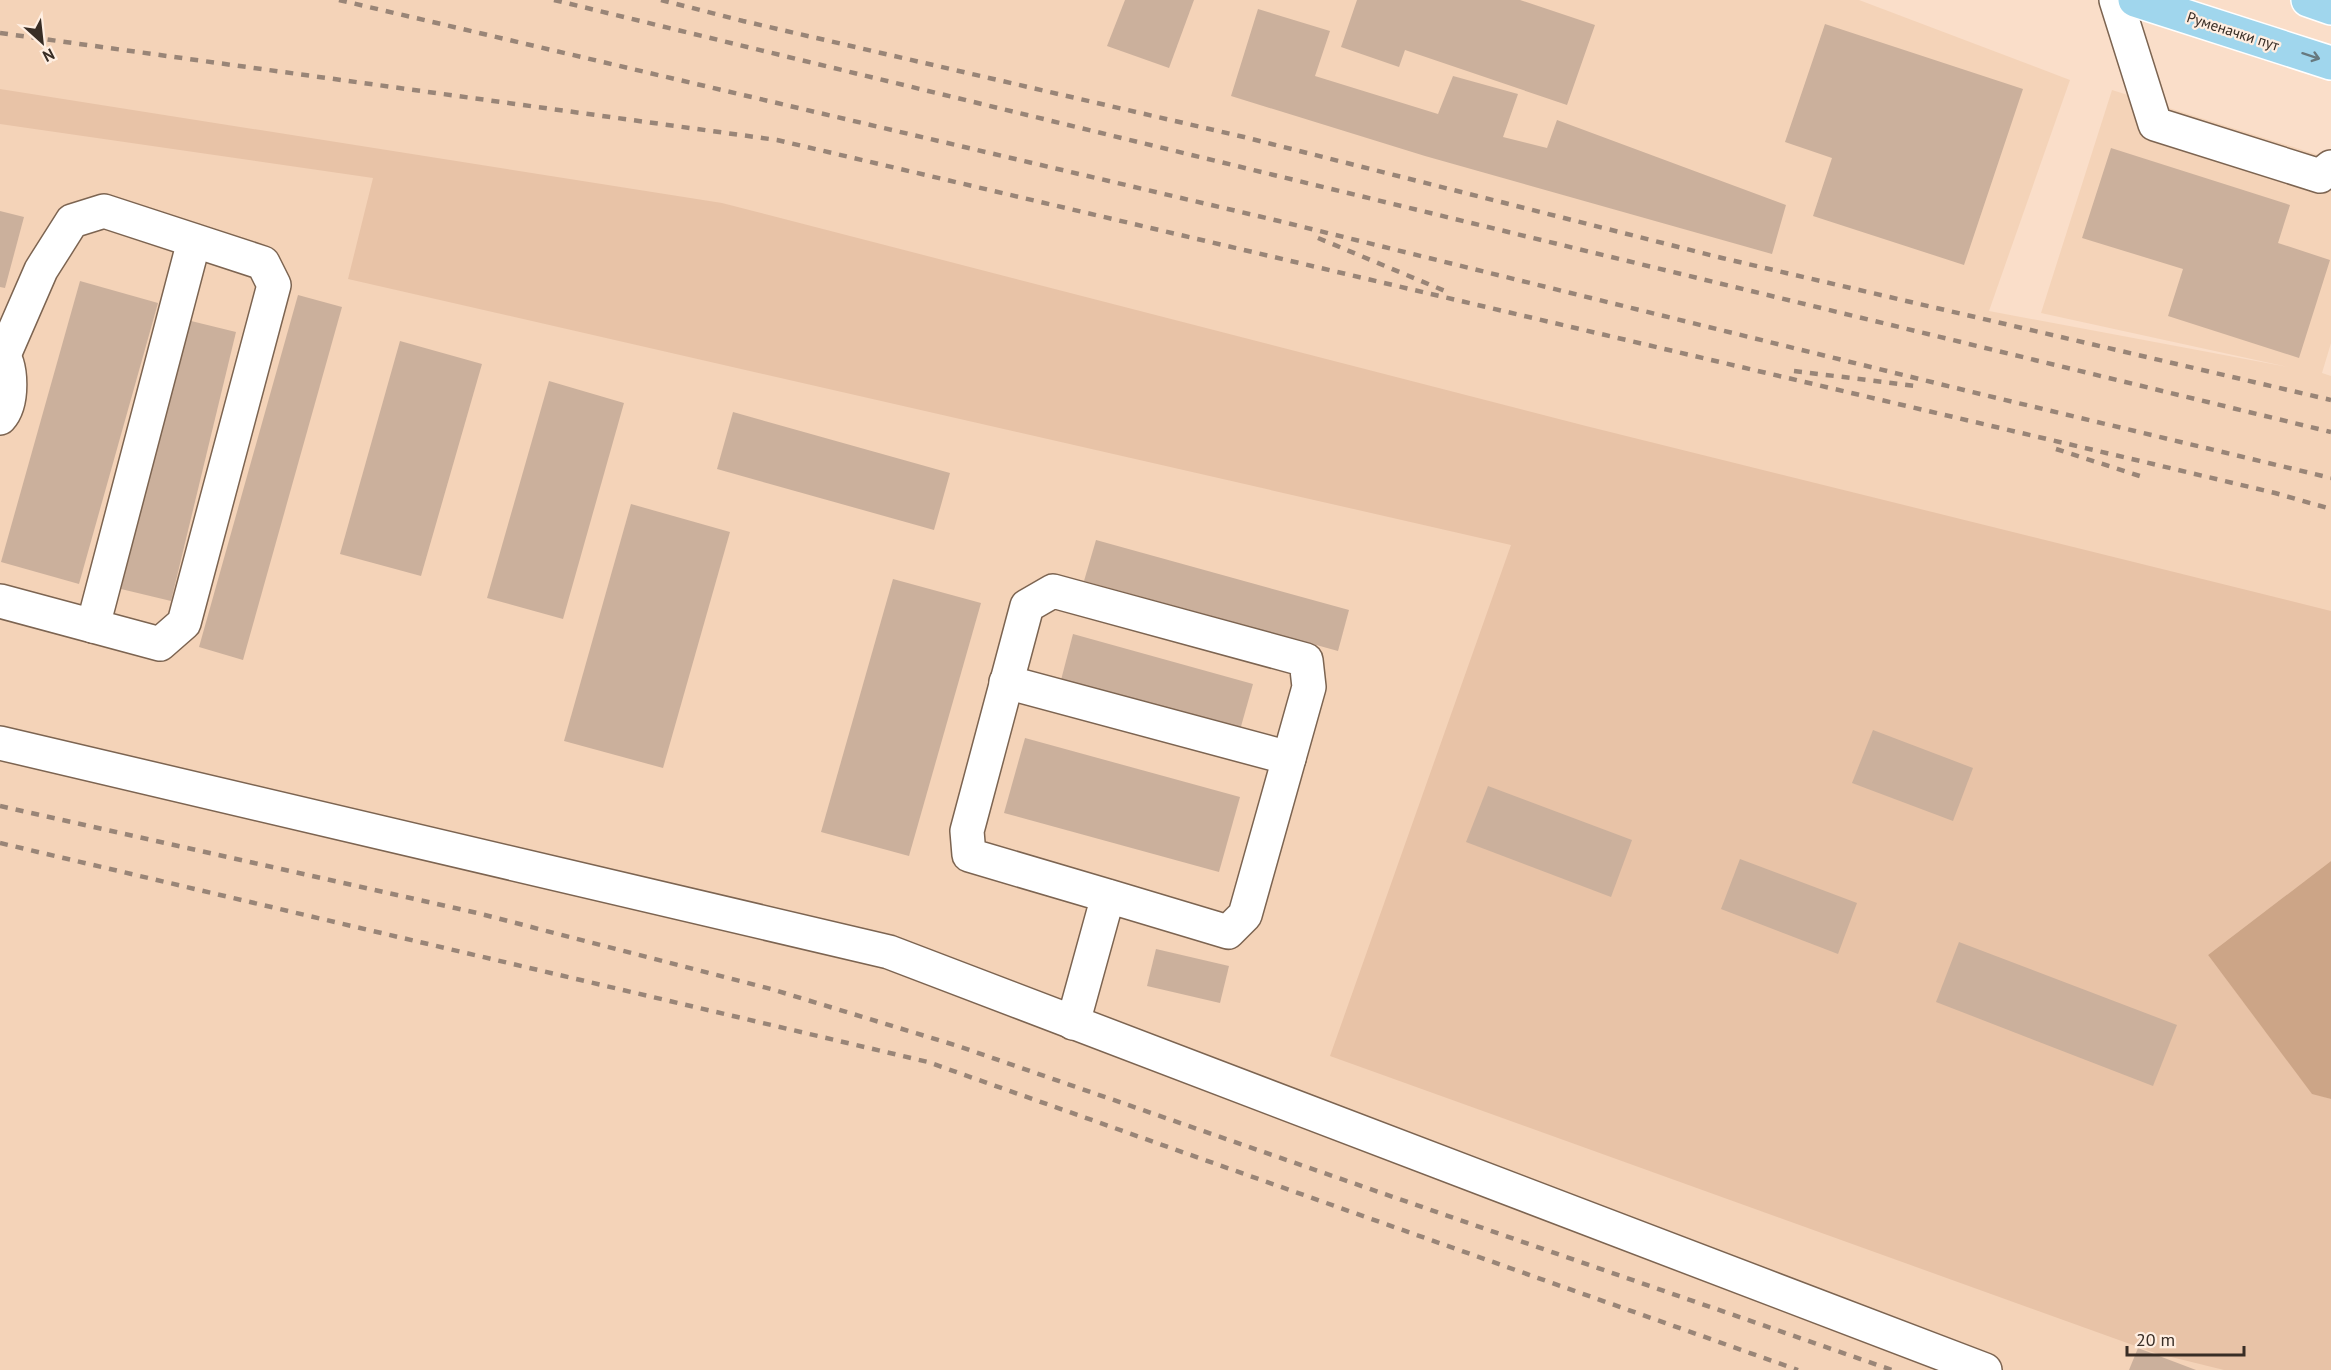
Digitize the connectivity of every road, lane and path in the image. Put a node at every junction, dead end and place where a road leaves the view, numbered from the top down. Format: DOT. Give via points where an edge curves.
graph roads {
  1 [pos="2116,0"];
  2 [pos="2135,0"];
  3 [pos="2308,0"];
  4 [pos="2331,8"];
  5 [pos="2331,63"];
  6 [pos="2331,167"];
  7 [pos="194,241"];
  8 [pos="2,353"];
  9 [pos="0,418"];
  10 [pos="0,601"];
  11 [pos="93,626"];
  12 [pos="1006,682"];
  13 [pos="0,743"];
  14 [pos="1289,758"];
  15 [pos="1108,896"];
  16 [pos="1073,1023"];
  17 [pos="1985,1370"];
  1 -- 6 [label="lane" via="2155,124 2320,176"];
  2 -- 5 [label="main road, Руменачки пут, one-way"];
  3 -- 4 [label="main road"];
  7 -- 8 [label="lane" via="104,211 72,221 41,270"];
  7 -- 11 [label="lane"];
  7 -- 11 [label="lane" via="263,263 274,285 184,623 160,644"];
  8 -- 9 [label="lane" via="11,384"];
  10 -- 11 [label="lane"];
  12 -- 14 [label="lane"];
  12 -- 14 [label="lane" via="1026,606 1053,591 1306,660 1310,687"];
  12 -- 15 [label="lane" via="967,831 969,855"];
  13 -- 16 [label="lane" via="889,952"];
  14 -- 15 [label="lane" via="1245,915 1228,932"];
  15 -- 16 [label="lane"];
  16 -- 17 [label="lane"];
}
